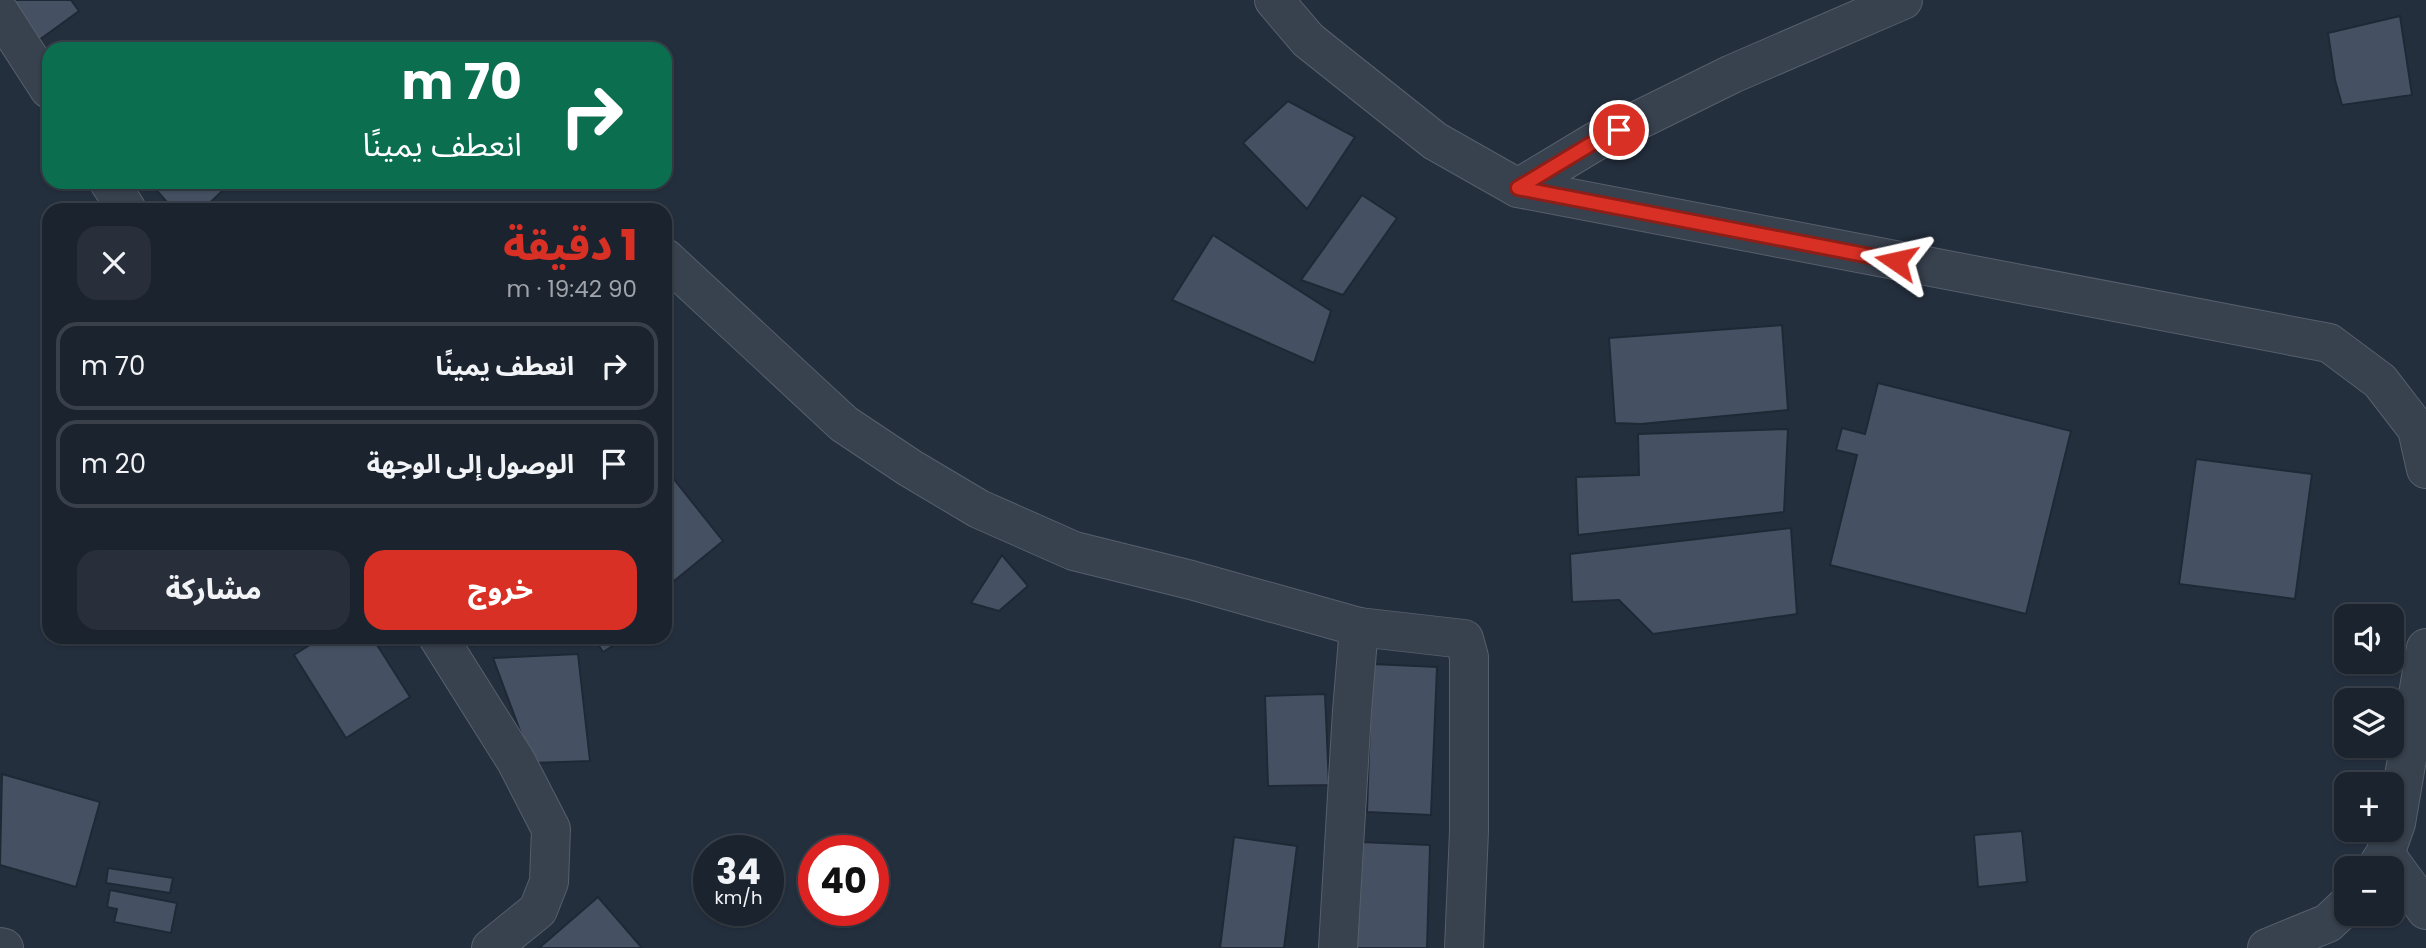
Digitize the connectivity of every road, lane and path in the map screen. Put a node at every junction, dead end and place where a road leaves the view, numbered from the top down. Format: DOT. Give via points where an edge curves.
graph roads {
  1 [pos="1273,0"];
  2 [pos="1903,0"];
  3 [pos="0,13"];
  4 [pos="42,78"];
  5 [pos="1518,188"];
  6 [pos="672,264"];
  7 [pos="2426,469"];
  8 [pos="1359,628"];
  9 [pos="442,644"];
  10 [pos="2426,648"];
  11 [pos="2382,856"];
  12 [pos="2404,886"];
  13 [pos="2426,909"];
  14 [pos="2334,917"];
  15 [pos="491,948"];
  16 [pos="1338,948"];
  17 [pos="1464,948"];
  18 [pos="2267,948"];
  1 -- 5 [label="street" via="1308,40 1435,141"];
  2 -- 5 [label="street" via="1732,74 1596,141"];
  3 -- 4 [label="street"];
  5 -- 7 [label="street" via="2329,343 2380,381 2395,400 2417,429"];
  6 -- 8 [label="street" via="844,424 979,509 1074,551"];
  8 -- 16 [label="street"];
  8 -- 17 [label="street" via="1464,639 1467,648 1469,831"];
  9 -- 15 [label="street" via="516,761 551,830 549,882 538,909"];
  10 -- 11 [label="street" via="2396,823"];
  12 -- 13 [label="street"];
  14 -- 18 [label="street"];
}
